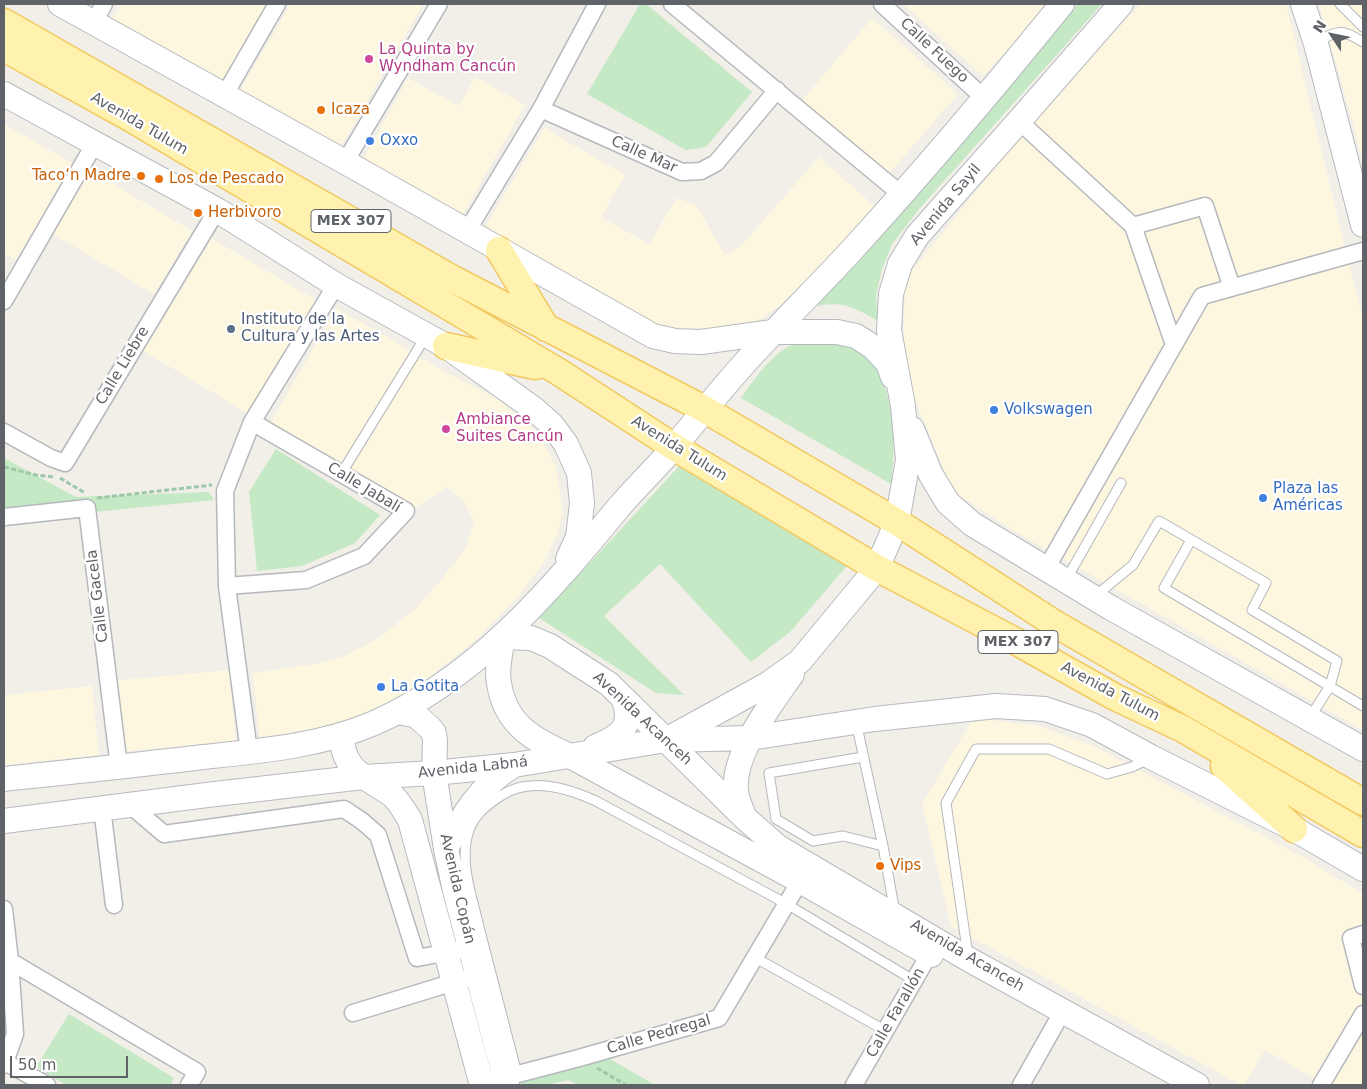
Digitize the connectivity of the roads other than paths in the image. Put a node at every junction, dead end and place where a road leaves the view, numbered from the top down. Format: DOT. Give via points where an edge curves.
graph roads {
  1 [pos="60,4"];
  2 [pos="277,4"];
  3 [pos="439,4"];
  4 [pos="596,4"];
  5 [pos="672,4"];
  6 [pos="882,4"];
  7 [pos="1062,4"];
  8 [pos="1121,4"];
  9 [pos="1340,4"];
  10 [pos="1303,5"];
  11 [pos="99,13"];
  12 [pos="4,22"];
  13 [pos="1363,27"];
  14 [pos="1363,42"];
  15 [pos="1316,44"];
  16 [pos="4,48"];
  17 [pos="777,90"];
  18 [pos="4,94"];
  19 [pos="224,96"];
  20 [pos="985,99"];
  21 [pos="541,109"];
  22 [pos="1019,121"];
  23 [pos="95,144"];
  24 [pos="346,162"];
  25 [pos="902,195"];
  26 [pos="217,210"];
  27 [pos="1363,225"];
  28 [pos="1133,226"];
  29 [pos="467,232"];
  30 [pos="498,250"];
  31 [pos="1363,252"];
  32 [pos="336,285"];
  33 [pos="1232,288"];
  34 [pos="4,301"];
  35 [pos="546,328"];
  36 [pos="773,332"];
  37 [pos="436,340"];
  38 [pos="1174,345"];
  39 [pos="559,372"];
  40 [pos="903,406"];
  41 [pos="704,409"];
  42 [pos="252,422"];
  43 [pos="4,432"];
  44 [pos="674,447"];
  45 [pos="341,474"];
  46 [pos="1121,483"];
  47 [pos="4,517"];
  48 [pos="897,522"];
  49 [pos="1191,540"];
  50 [pos="877,568"];
  51 [pos="1056,575"];
  52 [pos="561,577"];
  53 [pos="227,586"];
  54 [pos="1094,597"];
  55 [pos="503,637"];
  56 [pos="537,641"];
  57 [pos="800,661"];
  58 [pos="498,682"];
  59 [pos="1330,686"];
  60 [pos="624,700"];
  61 [pos="1363,706"];
  62 [pos="397,712"];
  63 [pos="1309,719"];
  64 [pos="856,722"];
  65 [pos="1183,729"];
  66 [pos="342,735"];
  67 [pos="750,738"];
  68 [pos="666,740"];
  69 [pos="1363,749"];
  70 [pos="249,752"];
  71 [pos="570,756"];
  72 [pos="863,757"];
  73 [pos="1151,757"];
  74 [pos="514,765"];
  75 [pos="119,767"];
  76 [pos="434,772"];
  77 [pos="362,777"];
  78 [pos="4,779"];
  79 [pos="1363,802"];
  80 [pos="130,805"];
  81 [pos="102,808"];
  82 [pos="745,818"];
  83 [pos="4,821"];
  84 [pos="1294,829"];
  85 [pos="1363,834"];
  86 [pos="883,846"];
  87 [pos="446,849"];
  88 [pos="1363,869"];
  89 [pos="800,881"];
  90 [pos="785,903"];
  91 [pos="114,905"];
  92 [pos="4,910"];
  93 [pos="896,916"];
  94 [pos="1363,934"];
  95 [pos="934,947"];
  96 [pos="470,948"];
  97 [pos="447,953"];
  98 [pos="754,957"];
  99 [pos="968,959"];
  100 [pos="10,960"];
  101 [pos="477,975"];
  102 [pos="915,981"];
  103 [pos="455,982"];
  104 [pos="1363,986"];
  105 [pos="353,1013"];
  106 [pos="1363,1014"];
  107 [pos="1056,1023"];
  108 [pos="886,1031"];
  109 [pos="5,1063"];
  110 [pos="510,1079"];
  111 [pos="47,1085"];
  112 [pos="189,1085"];
  113 [pos="479,1085"];
  114 [pos="854,1085"];
  115 [pos="1020,1085"];
  116 [pos="1163,1085"];
  117 [pos="1198,1085"];
  118 [pos="1321,1085"];
  1 -- 11 [label="street"];
  2 -- 19 [label="street"];
  3 -- 24 [label="street"];
  4 -- 21 [label="street"];
  5 -- 17 [label="street"];
  6 -- 20 [label="street, Calle Fuego"];
  7 -- 20 [label="street"];
  8 -- 22 [label="street, Avenida Sayil"];
  9 -- 13 [label="lane"];
  10 -- 15 [label="street"];
  11 -- 19 [label="street"];
  12 -- 35 [label="main road, Avenida Tulum / MEX 307" via="453,280"];
  14 -- 15 [label="lane" via="1338,32"];
  15 -- 27 [label="street"];
  16 -- 39 [label="main road, Avenida Tulum / MEX 307" via="132,119"];
  17 -- 21 [label="street, Calle Mar" via="716,163 701,171 682,172"];
  17 -- 25 [label="street"];
  18 -- 23 [label="street"];
  19 -- 24 [label="street"];
  20 -- 25 [label="street"];
  21 -- 29 [label="street"];
  22 -- 28 [label="street"];
  22 -- 40 [label="street, Avenida Sayil" via="917,236 900,264 891,294 889,330"];
  23 -- 26 [label="street"];
  23 -- 34 [label="street"];
  24 -- 29 [label="street"];
  25 -- 36 [label="street"];
  26 -- 32 [label="street"];
  26 -- 43 [label="street, Calle Liebre" via="66,463"];
  28 -- 33 [label="street" via="1205,206"];
  28 -- 38 [label="street"];
  29 -- 30 [label="street"];
  30 -- 35 [label="main road"];
  30 -- 36 [label="street" via="652,336 701,342"];
  31 -- 33 [label="street"];
  32 -- 37 [label="street"];
  32 -- 42 [label="street"];
  33 -- 38 [label="street" via="1202,296"];
  35 -- 41 [label="main road, Avenida Tulum / MEX 307"];
  36 -- 40 [label="street" via="837,332 856,336 874,347 888,363"];
  36 -- 41 [label="street"];
  37 -- 39 [label="main road"];
  37 -- 45 [label="lane"];
  37 -- 52 [label="street" via="534,409 566,444 579,473 582,504 578,537"];
  38 -- 51 [label="street"];
  39 -- 44 [label="main road, Avenida Tulum / MEX 307"];
  40 -- 48 [label="street, Avenida Sayil" via="908,460"];
  40 -- 51 [label="street" via="931,475 948,503 972,524"];
  41 -- 44 [label="street"];
  41 -- 48 [label="main road, Avenida Tulum / MEX 307"];
  42 -- 45 [label="street, Calle Jabalí"];
  42 -- 53 [label="street" via="225,491"];
  44 -- 50 [label="main road, Avenida Tulum / MEX 307"];
  44 -- 52 [label="street" via="622,503"];
  45 -- 53 [label="street, Calle Jabalí" via="406,511 364,556 306,580"];
  46 -- 51 [label="lane"];
  47 -- 75 [label="street, Calle Gacela" via="87,508"];
  48 -- 50 [label="street, Avenida Sayil"];
  48 -- 79 [label="main road, Avenida Tulum / MEX 307" via="1052,622"];
  49 -- 54 [label="lane" via="1159,521 1133,565"];
  49 -- 59 [label="lane" via="1266,583 1252,610 1337,660"];
  49 -- 59 [label="lane" via="1164,588"];
  50 -- 57 [label="street, Avenida Labná"];
  50 -- 65 [label="main road, Avenida Tulum / MEX 307"];
  51 -- 54 [label="street"];
  52 -- 55 [label="street"];
  53 -- 70 [label="street"];
  54 -- 63 [label="street"];
  55 -- 56 [label="street, Avenida Acanceh"];
  55 -- 58 [label="street, Avenida Acanceh"];
  55 -- 62 [label="street" via="450,679"];
  56 -- 58 [label="street" via="516,650"];
  56 -- 60 [label="street, Avenida Acanceh" via="586,668 609,684"];
  57 -- 67 [label="street"];
  57 -- 68 [label="street, Avenida Labná" via="768,684"];
  58 -- 71 [label="street, Avenida Acanceh" via="507,709 524,732"];
  59 -- 61 [label="lane"];
  59 -- 63 [label="lane"];
  60 -- 68 [label="street, Avenida Acanceh"];
  60 -- 71 [label="street" via="627,722 621,733"];
  62 -- 66 [label="street"];
  62 -- 76 [label="street, Avenida Copán" via="414,715 430,728 435,741"];
  63 -- 69 [label="street"];
  64 -- 67 [label="street"];
  64 -- 72 [label="lane"];
  64 -- 73 [label="street" via="996,706 1046,709 1092,725"];
  65 -- 84 [label="main road"];
  65 -- 85 [label="main road, Avenida Tulum / MEX 307"];
  66 -- 70 [label="street"];
  66 -- 77 [label="street, Avenida Copán" via="346,759"];
  67 -- 68 [label="street"];
  67 -- 82 [label="street" via="736,782 737,799"];
  68 -- 71 [label="street, Avenida Labná"];
  68 -- 82 [label="street, Avenida Acanceh"];
  70 -- 75 [label="street"];
  71 -- 74 [label="street, Avenida Labná"];
  71 -- 89 [label="street, Avenida Acanceh"];
  72 -- 86 [label="lane"];
  72 -- 86 [label="lane" via="770,773 776,820 813,841 843,836"];
  73 -- 84 [label="street"];
  73 -- 99 [label="lane" via="1132,768 1107,774 1049,749 976,749 946,803"];
  74 -- 76 [label="street, Avenida Labná"];
  74 -- 87 [label="street" via="492,781 468,807"];
  75 -- 78 [label="street"];
  76 -- 77 [label="street, Avenida Labná"];
  76 -- 87 [label="street, Avenida Copán"];
  77 -- 80 [label="street, Avenida Labná"];
  77 -- 97 [label="street, Avenida Copán" via="394,796 410,820"];
  80 -- 81 [label="street, Avenida Labná"];
  80 -- 97 [label="street" via="164,834 344,809 378,835 417,958"];
  81 -- 83 [label="street, Avenida Labná"];
  81 -- 91 [label="street"];
  82 -- 93 [label="street, Avenida Acanceh" via="778,847"];
  84 -- 88 [label="street"];
  86 -- 93 [label="lane"];
  87 -- 96 [label="street, Avenida Copán"];
  89 -- 90 [label="street, Calle Pedregal"];
  89 -- 95 [label="street, Avenida Acanceh"];
  90 -- 98 [label="street, Calle Pedregal"];
  90 -- 102 [label="lane"];
  90 -- 110 [label="lane" via="576,792 521,786 509,791 478,813 469,830 465,851"];
  92 -- 100 [label="street"];
  93 -- 95 [label="street, Avenida Acanceh"];
  94 -- 104 [label="street" via="1351,938"];
  95 -- 99 [label="street, Avenida Acanceh"];
  95 -- 102 [label="street, Calle Farallón"];
  95 -- 107 [label="street, Avenida Acanceh"];
  96 -- 97 [label="street"];
  96 -- 101 [label="street, Avenida Copán"];
  97 -- 103 [label="street, Avenida Copán"];
  98 -- 108 [label="lane"];
  98 -- 110 [label="street, Calle Pedregal" via="719,1018"];
  99 -- 117 [label="street, Avenida Acanceh"];
  100 -- 109 [label="street" via="15,1034"];
  100 -- 112 [label="street" via="197,1072"];
  101 -- 103 [label="street"];
  101 -- 110 [label="street, Avenida Copán"];
  102 -- 108 [label="street, Calle Farallón"];
  103 -- 105 [label="street"];
  103 -- 113 [label="street, Avenida Copán"];
  106 -- 118 [label="street"];
  107 -- 115 [label="street"];
  107 -- 116 [label="street, Avenida Acanceh"];
  108 -- 114 [label="street, Calle Farallón"];
  109 -- 111 [label="street"];
  110 -- 113 [label="street, Calle Pedregal"];
}
